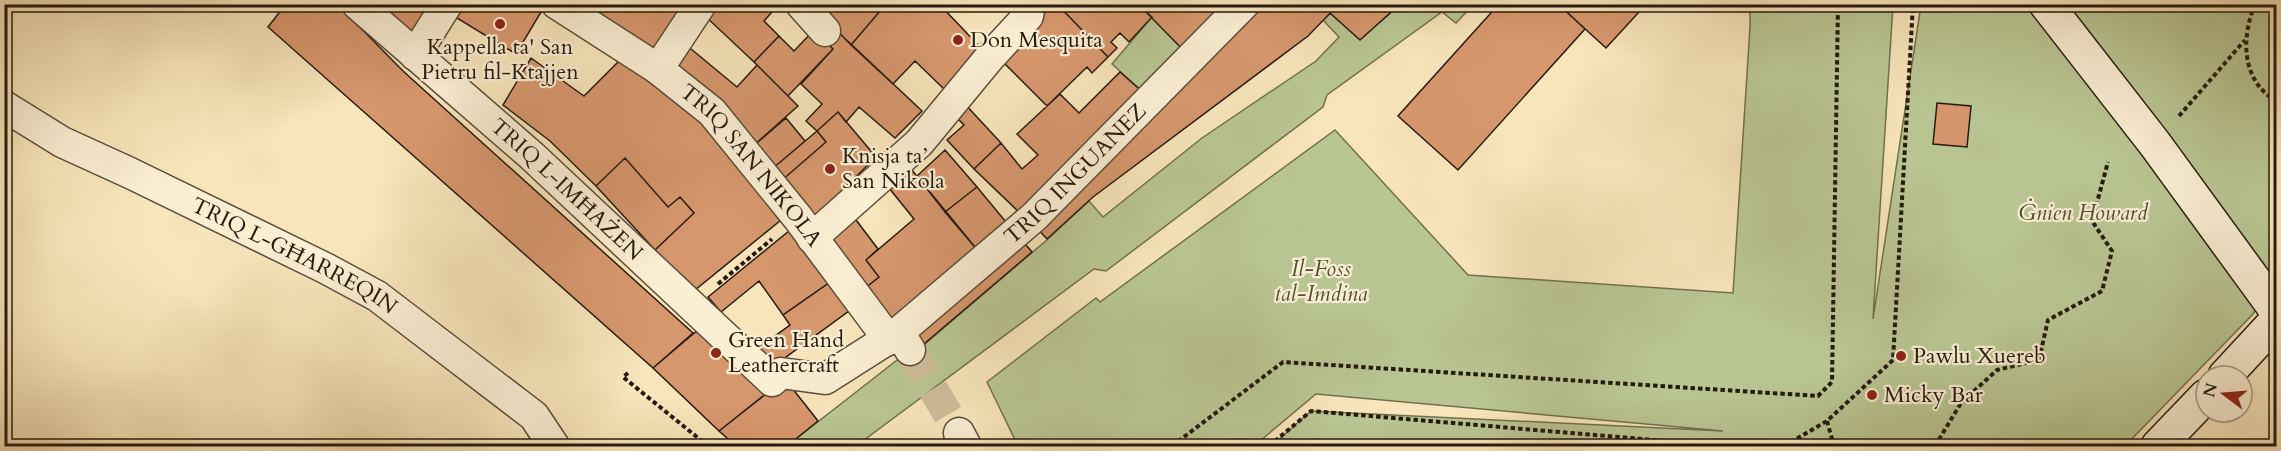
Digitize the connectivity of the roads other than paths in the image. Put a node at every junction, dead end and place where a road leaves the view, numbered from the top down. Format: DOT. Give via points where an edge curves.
graph roads {
  1 [pos="357,4"];
  2 [pos="447,4"];
  3 [pos="556,4"];
  4 [pos="701,4"];
  5 [pos="801,4"];
  6 [pos="1030,4"];
  7 [pos="1244,4"];
  8 [pos="2046,4"];
  9 [pos="825,31"];
  10 [pos="415,55"];
  11 [pos="657,69"];
  12 [pos="4,106"];
  13 [pos="805,228"];
  14 [pos="2277,310"];
  15 [pos="2277,321"];
  16 [pos="899,341"];
  17 [pos="2236,364"];
  18 [pos="772,381"];
  19 [pos="2194,409"];
  20 [pos="554,447"];
  21 [pos="2158,447"];
  1 -- 10 [label="street, TRIQ L-IMĦAŻEN"];
  2 -- 10 [label="street"];
  3 -- 11 [label="street, TRIQ SAN NIKOLA"];
  4 -- 11 [label="street"];
  5 -- 9 [label="street"];
  6 -- 13 [label="street" via="1029,16 919,143"];
  7 -- 16 [label="street, TRIQ INGUANEZ" via="1034,217"];
  8 -- 14 [label="street"];
  10 -- 18 [label="street, TRIQ L-IMĦAŻEN" via="532,156"];
  11 -- 13 [label="street, TRIQ SAN NIKOLA" via="712,112"];
  12 -- 20 [label="street, TRIQ L-GĦARREQIN" via="62,142 377,296 534,416"];
  13 -- 16 [label="street, TRIQ SAN NIKOLA"];
  15 -- 17 [label="street"];
  16 -- 18 [label="street, TRIQ INGUANEZ" via="825,379 781,373"];
  19 -- 21 [label="street"];
}
